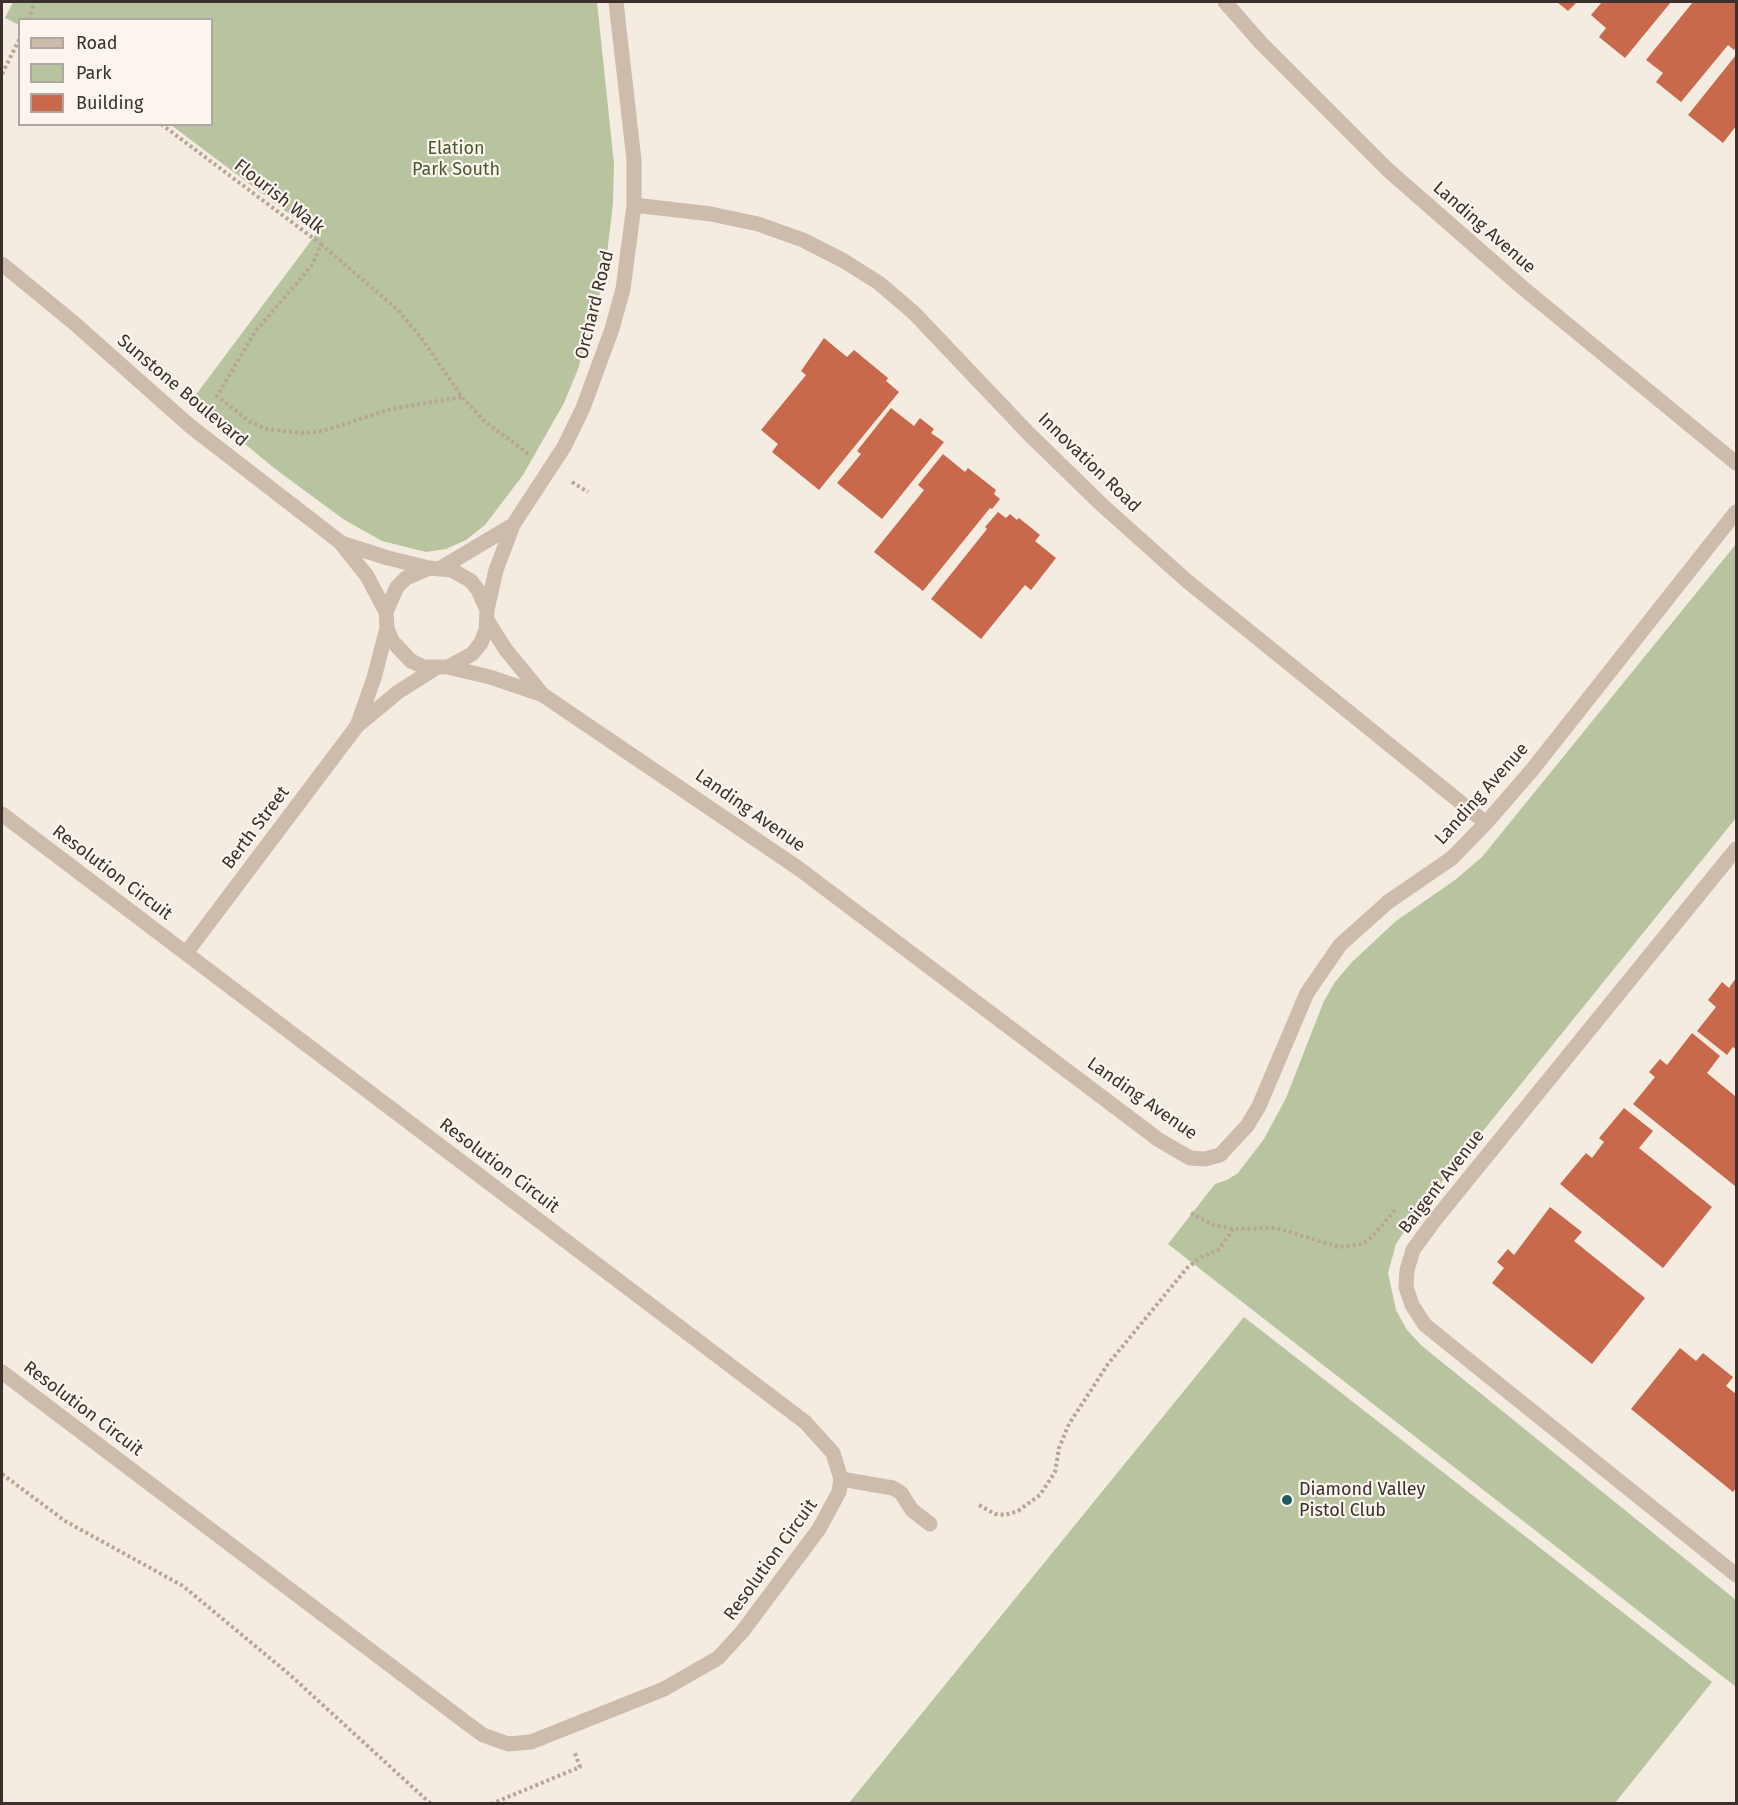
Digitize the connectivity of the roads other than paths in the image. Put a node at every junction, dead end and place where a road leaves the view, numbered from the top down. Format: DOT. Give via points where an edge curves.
graph roads {
  1 [pos="616,2"];
  2 [pos="1225,2"];
  3 [pos="634,205"];
  4 [pos="2,264"];
  5 [pos="1737,463"];
  6 [pos="1737,512"];
  7 [pos="513,525"];
  8 [pos="340,542"];
  9 [pos="435,568"];
  10 [pos="386,612"];
  11 [pos="487,615"];
  12 [pos="387,628"];
  13 [pos="442,668"];
  14 [pos="543,695"];
  15 [pos="357,726"];
  16 [pos="2,814"];
  17 [pos="1486,823"];
  18 [pos="1737,849"];
  19 [pos="186,953"];
  20 [pos="2,1371"];
  21 [pos="841,1479"];
  22 [pos="930,1524"];
  23 [pos="1737,1575"];
  1 -- 3 [label="street, Orchard Road" via="634,160"];
  2 -- 5 [label="street, Landing Avenue" via="1325,108 1423,202"];
  3 -- 7 [label="street, Orchard Road" via="623,289 583,408 551,469"];
  3 -- 17 [label="street, Innovation Road" via="758,224 813,245 879,283 914,313 1086,489 1187,581"];
  4 -- 8 [label="street, Sunstone Boulevard" via="190,426"];
  6 -- 17 [label="street, Landing Avenue"];
  7 -- 9 [label="street, Orchard Road"];
  7 -- 11 [label="street, Orchard Road" via="496,570"];
  8 -- 9 [label="street, Sunstone Boulevard"];
  8 -- 10 [label="street, Sunstone Boulevard" via="367,576"];
  9 -- 10 [label="street" via="406,578 397,587"];
  9 -- 11 [label="street" via="452,570 471,581"];
  10 -- 12 [label="street"];
  11 -- 13 [label="street" via="481,642 472,654"];
  11 -- 14 [label="street, Landing Avenue" via="506,650"];
  12 -- 13 [label="street" via="400,653 411,662"];
  12 -- 15 [label="street, Berth Street"];
  13 -- 14 [label="street, Landing Avenue" via="490,677"];
  13 -- 15 [label="street, Berth Street" via="398,692"];
  14 -- 17 [label="street, Landing Avenue" via="763,843 1159,1140 1190,1158 1220,1155 1247,1126 1307,993 1340,945 1388,902 1452,858"];
  15 -- 19 [label="street, Berth Street"];
  16 -- 19 [label="street, Resolution Circuit"];
  18 -- 23 [label="street, Baigent Avenue" via="1430,1227 1413,1250 1406,1287 1425,1325"];
  19 -- 21 [label="street, Resolution Circuit" via="805,1422 833,1453"];
  20 -- 21 [label="street, Resolution Circuit" via="483,1735 519,1744 664,1689 718,1658 819,1529 835,1505"];
  21 -- 22 [label="street" via="893,1488"];
}
